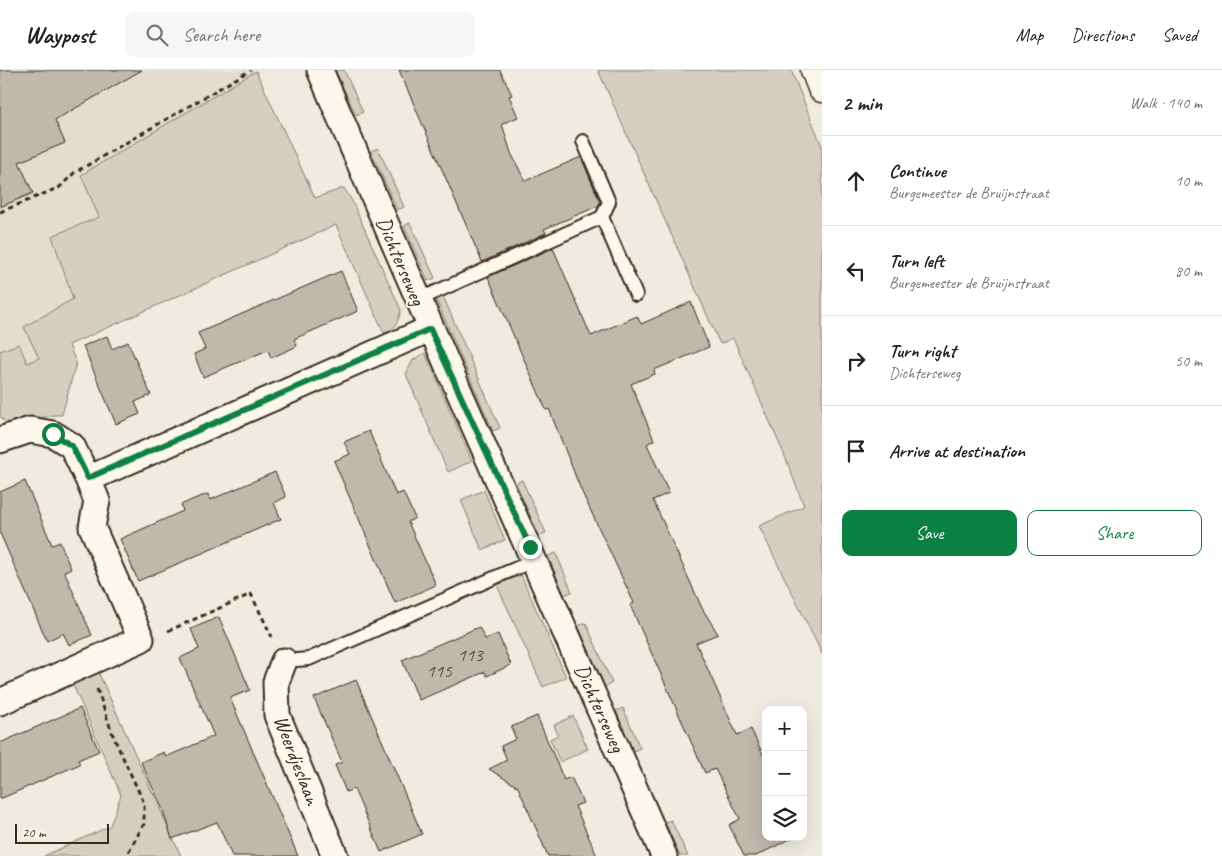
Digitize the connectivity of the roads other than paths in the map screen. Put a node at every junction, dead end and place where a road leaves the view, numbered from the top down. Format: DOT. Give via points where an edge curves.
graph roads {
  1 [pos="320,70"];
  2 [pos="815,70"];
  3 [pos="822,88"];
  4 [pos="582,141"];
  5 [pos="602,217"];
  6 [pos="636,295"];
  7 [pos="418,300"];
  8 [pos="430,329"];
  9 [pos="0,440"];
  10 [pos="88,478"];
  11 [pos="535,560"];
  12 [pos="284,661"];
  13 [pos="0,702"];
  14 [pos="335,856"];
  15 [pos="664,856"];
  1 -- 7 [label="street, Dichterseweg"];
  2 -- 3 [label="main road"];
  4 -- 5 [label="lane" via="609,202"];
  5 -- 6 [label="lane"];
  5 -- 7 [label="lane"];
  7 -- 8 [label="street, Dichterseweg"];
  8 -- 10 [label="street"];
  8 -- 11 [label="street, Dichterseweg"];
  9 -- 10 [label="street" via="30,430 53,434 72,446"];
  10 -- 13 [label="street" via="98,500 92,528 141,640"];
  11 -- 12 [label="lane" via="309,659"];
  11 -- 15 [label="street, Dichterseweg"];
  12 -- 14 [label="street, Weerdjeslaan" via="276,682 276,715"];
}
